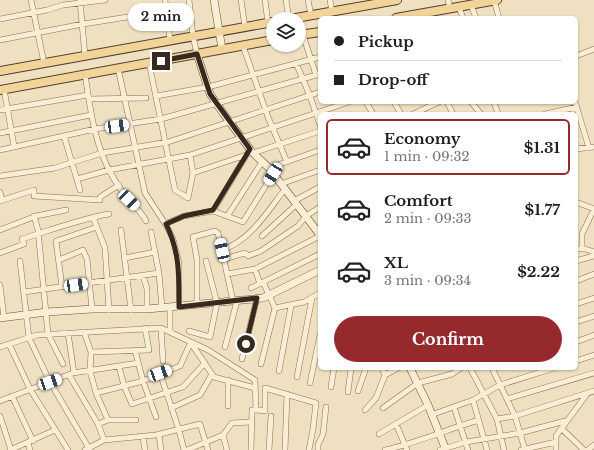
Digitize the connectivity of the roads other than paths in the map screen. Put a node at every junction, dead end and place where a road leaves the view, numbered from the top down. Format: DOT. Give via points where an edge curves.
graph roads {
  1 [pos="31,0"];
  2 [pos="105,0"];
  3 [pos="165,0"];
  4 [pos="189,0"];
  5 [pos="214,0"];
  6 [pos="241,0"];
  7 [pos="265,0"];
  8 [pos="286,0"];
  9 [pos="308,0"];
  10 [pos="330,0"];
  11 [pos="397,0"];
  12 [pos="448,0"];
  13 [pos="496,0"];
  14 [pos="80,2"];
  15 [pos="471,4"];
  16 [pos="459,7"];
  17 [pos="450,8"];
  18 [pos="166,11"];
  19 [pos="268,12"];
  20 [pos="289,12"];
  21 [pos="332,12"];
  22 [pos="34,13"];
  23 [pos="438,14"];
  24 [pos="311,15"];
  25 [pos="306,16"];
  26 [pos="418,16"];
  27 [pos="462,16"];
  28 [pos="475,16"];
  29 [pos="499,16"];
  30 [pos="0,19"];
  31 [pos="266,23"];
  32 [pos="82,24"];
  33 [pos="245,27"];
  34 [pos="218,32"];
  35 [pos="318,32"];
  36 [pos="38,33"];
  37 [pos="306,34"];
  38 [pos="193,36"];
  39 [pos="0,40"];
  40 [pos="170,40"];
  41 [pos="266,41"];
  42 [pos="243,46"];
  43 [pos="306,47"];
  44 [pos="222,49"];
  45 [pos="594,49"];
  46 [pos="197,54"];
  47 [pos="578,55"];
  48 [pos="85,56"];
  49 [pos="318,57"];
  50 [pos="311,59"];
  51 [pos="44,63"];
  52 [pos="149,63"];
  53 [pos="296,63"];
  54 [pos="118,68"];
  55 [pos="0,71"];
  56 [pos="85,74"];
  57 [pos="253,75"];
  58 [pos="318,75"];
  59 [pos="302,80"];
  60 [pos="208,87"];
  61 [pos="2,89"];
  62 [pos="259,91"];
  63 [pos="318,93"];
  64 [pos="156,96"];
  65 [pos="310,96"];
  66 [pos="88,97"];
  67 [pos="146,98"];
  68 [pos="125,99"];
  69 [pos="217,103"];
  70 [pos="343,104"];
  71 [pos="425,104"];
  72 [pos="434,104"];
  73 [pos="473,104"];
  74 [pos="576,105"];
  75 [pos="426,107"];
  76 [pos="8,109"];
  77 [pos="0,110"];
  78 [pos="265,110"];
  79 [pos="319,112"];
  80 [pos="417,112"];
  81 [pos="479,112"];
  82 [pos="552,112"];
  83 [pos="316,113"];
  84 [pos="91,115"];
  85 [pos="161,119"];
  86 [pos="318,119"];
  87 [pos="230,122"];
  88 [pos="578,122"];
  89 [pos="130,124"];
  90 [pos="272,127"];
  91 [pos="95,129"];
  92 [pos="11,130"];
  93 [pos="0,133"];
  94 [pos="318,133"];
  95 [pos="64,136"];
  96 [pos="241,137"];
  97 [pos="166,142"];
  98 [pos="280,145"];
  99 [pos="14,146"];
  100 [pos="592,147"];
  101 [pos="135,148"];
  102 [pos="578,149"];
  103 [pos="0,150"];
  104 [pos="318,151"];
  105 [pos="250,153"];
  106 [pos="102,154"];
  107 [pos="190,155"];
  108 [pos="169,160"];
  109 [pos="72,162"];
  110 [pos="262,162"];
  111 [pos="287,162"];
  112 [pos="139,165"];
  113 [pos="109,170"];
  114 [pos="271,171"];
  115 [pos="318,171"];
  116 [pos="193,173"];
  117 [pos="0,176"];
  118 [pos="77,179"];
  119 [pos="119,185"];
  120 [pos="283,186"];
  121 [pos="318,188"];
  122 [pos="80,190"];
  123 [pos="0,192"];
  124 [pos="1,200"];
  125 [pos="295,202"];
  126 [pos="578,204"];
  127 [pos="318,208"];
  128 [pos="594,209"];
  129 [pos="66,210"];
  130 [pos="213,210"];
  131 [pos="109,214"];
  132 [pos="228,215"];
  133 [pos="34,216"];
  134 [pos="93,216"];
  135 [pos="306,216"];
  136 [pos="146,221"];
  137 [pos="166,224"];
  138 [pos="97,227"];
  139 [pos="0,230"];
  140 [pos="122,230"];
  141 [pos="151,232"];
  142 [pos="318,233"];
  143 [pos="39,234"];
  144 [pos="262,236"];
  145 [pos="318,237"];
  146 [pos="579,249"];
  147 [pos="222,250"];
  148 [pos="155,252"];
  149 [pos="0,253"];
  150 [pos="594,253"];
  151 [pos="318,255"];
  152 [pos="125,258"];
  153 [pos="224,259"];
  154 [pos="59,260"];
  155 [pos="206,260"];
  156 [pos="578,260"];
  157 [pos="20,261"];
  158 [pos="255,269"];
  159 [pos="318,271"];
  160 [pos="159,273"];
  161 [pos="227,274"];
  162 [pos="594,274"];
  163 [pos="143,275"];
  164 [pos="127,277"];
  165 [pos="107,280"];
  166 [pos="578,280"];
  167 [pos="89,283"];
  168 [pos="262,283"];
  169 [pos="0,285"];
  170 [pos="62,287"];
  171 [pos="251,288"];
  172 [pos="44,289"];
  173 [pos="24,292"];
  174 [pos="318,294"];
  175 [pos="269,295"];
  176 [pos="257,298"];
  177 [pos="312,298"];
  178 [pos="594,298"];
  179 [pos="235,301"];
  180 [pos="216,303"];
  181 [pos="578,303"];
  182 [pos="197,305"];
  183 [pos="291,306"];
  184 [pos="179,307"];
  185 [pos="166,308"];
  186 [pos="275,308"];
  187 [pos="92,309"];
  188 [pos="109,310"];
  189 [pos="131,310"];
  190 [pos="147,310"];
  191 [pos="47,312"];
  192 [pos="27,314"];
  193 [pos="594,316"];
  194 [pos="2,318"];
  195 [pos="578,321"];
  196 [pos="145,328"];
  197 [pos="161,328"];
  198 [pos="84,332"];
  199 [pos="170,332"];
  200 [pos="189,332"];
  201 [pos="68,333"];
  202 [pos="48,334"];
  203 [pos="594,335"];
  204 [pos="29,338"];
  205 [pos="578,339"];
  206 [pos="191,342"];
  207 [pos="9,344"];
  208 [pos="318,345"];
  209 [pos="0,347"];
  210 [pos="225,347"];
  211 [pos="135,350"];
  212 [pos="91,352"];
  213 [pos="594,356"];
  214 [pos="242,359"];
  215 [pos="578,360"];
  216 [pos="163,361"];
  217 [pos="138,363"];
  218 [pos="205,363"];
  219 [pos="62,364"];
  220 [pos="261,364"];
  221 [pos="119,366"];
  222 [pos="334,370"];
  223 [pos="351,370"];
  224 [pos="365,370"];
  225 [pos="383,370"];
  226 [pos="394,370"];
  227 [pos="411,370"];
  228 [pos="458,370"];
  229 [pos="471,370"];
  230 [pos="494,370"];
  231 [pos="548,370"];
  232 [pos="90,371"];
  233 [pos="279,371"];
  234 [pos="160,373"];
  235 [pos="72,374"];
  236 [pos="212,374"];
  237 [pos="594,374"];
  238 [pos="385,375"];
  239 [pos="297,377"];
  240 [pos="228,380"];
  241 [pos="143,381"];
  242 [pos="50,382"];
  243 [pos="310,383"];
  244 [pos="418,384"];
  245 [pos="500,385"];
  246 [pos="124,386"];
  247 [pos="331,387"];
  248 [pos="255,388"];
  249 [pos="30,389"];
  250 [pos="358,391"];
  251 [pos="594,391"];
  252 [pos="348,392"];
  253 [pos="96,393"];
  254 [pos="166,393"];
  255 [pos="484,393"];
  256 [pos="588,393"];
  257 [pos="287,394"];
  258 [pos="12,396"];
  259 [pos="149,399"];
  260 [pos="508,399"];
  261 [pos="473,400"];
  262 [pos="0,401"];
  263 [pos="428,405"];
  264 [pos="228,406"];
  265 [pos="326,407"];
  266 [pos="454,407"];
  267 [pos="171,408"];
  268 [pos="383,408"];
  269 [pos="256,410"];
  270 [pos="365,410"];
  271 [pos="431,415"];
  272 [pos="0,416"];
  273 [pos="271,416"];
  274 [pos="515,416"];
  275 [pos="156,418"];
  276 [pos="497,419"];
  277 [pos="108,420"];
  278 [pos="136,420"];
  279 [pos="479,420"];
  280 [pos="566,421"];
  281 [pos="251,422"];
  282 [pos="98,424"];
  283 [pos="396,424"];
  284 [pos="460,425"];
  285 [pos="561,428"];
  286 [pos="55,430"];
  287 [pos="180,430"];
  288 [pos="439,432"];
  289 [pos="520,433"];
  290 [pos="159,434"];
  291 [pos="379,434"];
  292 [pos="223,435"];
  293 [pos="501,436"];
  294 [pos="143,437"];
  295 [pos="484,438"];
  296 [pos="104,440"];
  297 [pos="30,442"];
  298 [pos="206,442"];
  299 [pos="466,442"];
  300 [pos="556,442"];
  301 [pos="594,445"];
  302 [pos="406,448"];
  303 [pos="88,449"];
  304 [pos="193,449"];
  305 [pos="444,449"];
  306 [pos="11,450"];
  307 [pos="30,450"];
  308 [pos="68,450"];
  309 [pos="145,450"];
  310 [pos="161,450"];
  311 [pos="184,450"];
  312 [pos="187,450"];
  313 [pos="208,450"];
  314 [pos="227,450"];
  315 [pos="250,450"];
  316 [pos="269,450"];
  317 [pos="285,450"];
  318 [pos="308,450"];
  319 [pos="318,450"];
  320 [pos="385,450"];
  321 [pos="468,450"];
  322 [pos="487,450"];
  323 [pos="504,450"];
  324 [pos="524,450"];
  325 [pos="556,450"];
  326 [pos="584,450"];
  327 [pos="588,450"];
  1 -- 22 [label="street"];
  2 -- 14 [label="street"];
  3 -- 18 [label="street"];
  4 -- 38 [label="street"];
  5 -- 34 [label="street"];
  6 -- 33 [label="street"];
  7 -- 19 [label="street"];
  8 -- 20 [label="street"];
  9 -- 24 [label="street"];
  10 -- 21 [label="street"];
  11 -- 21 [label="main road"];
  12 -- 17 [label="street"];
  13 -- 15 [label="main road"];
  13 -- 29 [label="street"];
  14 -- 22 [label="street"];
  14 -- 32 [label="street"];
  15 -- 16 [label="main road"];
  15 -- 28 [label="street"];
  16 -- 17 [label="main road"];
  16 -- 27 [label="street"];
  17 -- 23 [label="main road"];
  18 -- 32 [label="street"];
  18 -- 40 [label="street"];
  21 -- 24 [label="main road"];
  22 -- 30 [label="street"];
  22 -- 36 [label="street"];
  23 -- 26 [label="main road"];
  24 -- 25 [label="main road"];
  31 -- 33 [label="main road"];
  32 -- 36 [label="street"];
  32 -- 48 [label="street"];
  33 -- 34 [label="main road"];
  34 -- 38 [label="main road"];
  34 -- 44 [label="street"];
  35 -- 37 [label="main road"];
  36 -- 39 [label="street"];
  36 -- 51 [label="street"];
  38 -- 40 [label="main road"];
  38 -- 46 [label="street"];
  40 -- 48 [label="main road"];
  41 -- 42 [label="main road"];
  42 -- 44 [label="main road"];
  42 -- 57 [label="street"];
  43 -- 50 [label="street"];
  44 -- 46 [label="main road"];
  45 -- 47 [label="street"];
  46 -- 52 [label="main road"];
  46 -- 60 [label="street"];
  48 -- 51 [label="main road"];
  49 -- 50 [label="street"];
  50 -- 53 [label="street"];
  50 -- 58 [label="street"];
  51 -- 55 [label="main road"];
  52 -- 54 [label="main road"];
  52 -- 64 [label="street"];
  53 -- 57 [label="street"];
  53 -- 59 [label="street"];
  54 -- 56 [label="main road"];
  54 -- 68 [label="street"];
  56 -- 61 [label="main road"];
  56 -- 66 [label="street"];
  57 -- 60 [label="street"];
  57 -- 62 [label="street"];
  58 -- 59 [label="street"];
  59 -- 62 [label="street"];
  59 -- 65 [label="street"];
  60 -- 64 [label="street"];
  60 -- 69 [label="street"];
  61 -- 76 [label="street"];
  62 -- 69 [label="street"];
  62 -- 78 [label="street"];
  63 -- 65 [label="street"];
  64 -- 85 [label="street"];
  65 -- 78 [label="street"];
  65 -- 83 [label="street"];
  66 -- 68 [label="street"];
  66 -- 76 [label="street"];
  66 -- 84 [label="street"];
  67 -- 68 [label="street"];
  68 -- 89 [label="street"];
  69 -- 85 [label="street"];
  69 -- 87 [label="street"];
  70 -- 79 [label="street"];
  71 -- 75 [label="street"];
  72 -- 75 [label="street"];
  73 -- 81 [label="street"];
  74 -- 82 [label="street"];
  75 -- 80 [label="street"];
  76 -- 77 [label="street"];
  76 -- 92 [label="street"];
  78 -- 87 [label="street"];
  78 -- 90 [label="street"];
  83 -- 86 [label="street"];
  83 -- 90 [label="street"];
  84 -- 91 [label="street"];
  84 -- 92 [label="street"];
  85 -- 89 [label="street"];
  85 -- 97 [label="street"];
  87 -- 96 [label="street"];
  87 -- 97 [label="street"];
  88 -- 100 [label="street"];
  89 -- 91 [label="street"];
  89 -- 101 [label="street"];
  90 -- 96 [label="street"];
  90 -- 98 [label="street"];
  91 -- 95 [label="street"];
  91 -- 106 [label="street"];
  92 -- 93 [label="street"];
  92 -- 99 [label="street"];
  94 -- 98 [label="street"];
  95 -- 99 [label="street"];
  95 -- 109 [label="street"];
  96 -- 105 [label="street"];
  96 -- 107 [label="street"];
  97 -- 101 [label="street"];
  97 -- 108 [label="street"];
  98 -- 105 [label="street"];
  98 -- 111 [label="street"];
  99 -- 103 [label="street"];
  100 -- 102 [label="street"];
  101 -- 106 [label="street"];
  101 -- 112 [label="street"];
  104 -- 111 [label="street"];
  105 -- 110 [label="street"];
  105 -- 116 [label="street"];
  105 -- 130 [label="street"];
  106 -- 109 [label="street"];
  106 -- 113 [label="street"];
  107 -- 108 [label="street"];
  107 -- 116 [label="street"];
  108 -- 112 [label="street"];
  108 -- 116 [label="street" via="176,190 188,198"];
  109 -- 117 [label="street" via="54,168"];
  109 -- 118 [label="street"];
  110 -- 114 [label="street"];
  110 -- 132 [label="street"];
  111 -- 114 [label="street"];
  112 -- 113 [label="street"];
  112 -- 137 [label="street" via="145,193"];
  113 -- 118 [label="street"];
  113 -- 119 [label="street"];
  114 -- 120 [label="street"];
  114 -- 132 [label="street" via="243,222"];
  115 -- 120 [label="street"];
  118 -- 122 [label="street"];
  119 -- 124 [label="street" via="100,197 100,200 34,196 34,190"];
  119 -- 136 [label="street"];
  120 -- 125 [label="street"];
  120 -- 147 [label="street" via="261,222 246,236"];
  121 -- 125 [label="street"];
  123 -- 124 [label="street"];
  125 -- 135 [label="street"];
  125 -- 144 [label="street"];
  126 -- 128 [label="street"];
  127 -- 135 [label="street"];
  128 -- 146 [label="street" via="582,234"];
  129 -- 133 [label="street"];
  130 -- 132 [label="street"];
  130 -- 137 [label="street" via="184,216"];
  131 -- 134 [label="street"];
  133 -- 139 [label="street"];
  133 -- 143 [label="street"];
  134 -- 138 [label="street"];
  134 -- 143 [label="street"];
  135 -- 142 [label="street"];
  135 -- 153 [label="street" via="298,226 261,250 248,256 245,253"];
  137 -- 184 [label="street" via="179,263"];
  138 -- 154 [label="street" via="56,241"];
  138 -- 165 [label="street" via="105,248"];
  140 -- 152 [label="street"];
  141 -- 148 [label="street"];
  143 -- 149 [label="street" via="22,238 24,244"];
  143 -- 172 [label="street"];
  145 -- 158 [label="street"];
  146 -- 150 [label="street"];
  147 -- 153 [label="street"];
  147 -- 182 [label="street" via="218,232 193,237 197,260"];
  148 -- 152 [label="street"];
  148 -- 160 [label="street"];
  150 -- 156 [label="street" via="593,256"];
  151 -- 168 [label="street"];
  152 -- 164 [label="street"];
  153 -- 161 [label="street"];
  154 -- 167 [label="street" via="83,250 87,259"];
  154 -- 170 [label="street"];
  155 -- 180 [label="street"];
  157 -- 173 [label="street"];
  158 -- 161 [label="street"];
  158 -- 168 [label="street"];
  159 -- 175 [label="street"];
  160 -- 163 [label="street"];
  160 -- 185 [label="street"];
  161 -- 179 [label="street"];
  162 -- 166 [label="street"];
  163 -- 164 [label="street"];
  163 -- 190 [label="street" via="148,289"];
  164 -- 165 [label="street"];
  164 -- 189 [label="street"];
  165 -- 167 [label="street"];
  165 -- 188 [label="street"];
  167 -- 170 [label="street"];
  167 -- 187 [label="street"];
  168 -- 171 [label="street"];
  168 -- 175 [label="street"];
  169 -- 194 [label="street"];
  170 -- 172 [label="street"];
  172 -- 173 [label="street"];
  172 -- 191 [label="street"];
  173 -- 192 [label="street"];
  174 -- 177 [label="street"];
  175 -- 176 [label="street"];
  175 -- 186 [label="street"];
  176 -- 179 [label="street"];
  176 -- 214 [label="street"];
  177 -- 183 [label="street"];
  177 -- 239 [label="street"];
  178 -- 181 [label="street"];
  179 -- 180 [label="street"];
  179 -- 210 [label="street"];
  180 -- 182 [label="street"];
  180 -- 200 [label="street" via="210,337"];
  182 -- 184 [label="street"];
  183 -- 186 [label="street"];
  183 -- 233 [label="street"];
  184 -- 185 [label="street"];
  185 -- 190 [label="street"];
  185 -- 199 [label="street"];
  186 -- 220 [label="street"];
  187 -- 188 [label="street"];
  187 -- 191 [label="street"];
  188 -- 189 [label="street"];
  189 -- 190 [label="street"];
  191 -- 192 [label="street"];
  191 -- 202 [label="street"];
  192 -- 194 [label="street"];
  192 -- 204 [label="street"];
  193 -- 195 [label="street"];
  196 -- 197 [label="street"];
  196 -- 198 [label="street"];
  196 -- 211 [label="street" via="149,350"];
  197 -- 199 [label="street"];
  197 -- 216 [label="street"];
  198 -- 201 [label="street"];
  198 -- 212 [label="street"];
  199 -- 206 [label="street"];
  201 -- 202 [label="street"];
  201 -- 235 [label="street"];
  202 -- 204 [label="street"];
  202 -- 219 [label="street"];
  203 -- 205 [label="street"];
  204 -- 207 [label="street"];
  204 -- 242 [label="street"];
  206 -- 218 [label="street"];
  206 -- 234 [label="street" via="180,366"];
  206 -- 248 [label="street" via="255,380"];
  207 -- 209 [label="street"];
  207 -- 249 [label="street"];
  208 -- 243 [label="street"];
  211 -- 212 [label="street"];
  211 -- 217 [label="street"];
  212 -- 232 [label="street"];
  213 -- 215 [label="street"];
  217 -- 221 [label="street"];
  217 -- 241 [label="street"];
  218 -- 236 [label="street"];
  218 -- 254 [label="street" via="183,387"];
  221 -- 232 [label="street"];
  221 -- 246 [label="street"];
  222 -- 247 [label="street"];
  223 -- 252 [label="street"];
  224 -- 250 [label="street"];
  225 -- 238 [label="street"];
  226 -- 238 [label="street"];
  227 -- 244 [label="street"];
  228 -- 244 [label="street"];
  229 -- 255 [label="street"];
  230 -- 245 [label="street"];
  231 -- 245 [label="street"];
  232 -- 235 [label="street"];
  232 -- 253 [label="street"];
  234 -- 241 [label="street"];
  234 -- 254 [label="street"];
  235 -- 242 [label="street"];
  235 -- 282 [label="street"];
  236 -- 240 [label="street" via="214,377"];
  236 -- 267 [label="street" via="200,395"];
  237 -- 260 [label="street"];
  238 -- 270 [label="street" via="376,398"];
  240 -- 248 [label="street"];
  240 -- 264 [label="street"];
  241 -- 246 [label="street"];
  241 -- 259 [label="street"];
  242 -- 249 [label="street"];
  242 -- 303 [label="street"];
  244 -- 263 [label="street"];
  244 -- 268 [label="street"];
  245 -- 255 [label="street"];
  245 -- 260 [label="street"];
  246 -- 253 [label="street"];
  246 -- 259 [label="street" via="132,404"];
  248 -- 269 [label="street"];
  249 -- 258 [label="street"];
  249 -- 286 [label="street"];
  251 -- 256 [label="street"];
  253 -- 277 [label="street"];
  254 -- 259 [label="street"];
  254 -- 267 [label="street"];
  255 -- 261 [label="street"];
  255 -- 276 [label="street"];
  256 -- 274 [label="street"];
  256 -- 280 [label="street"];
  257 -- 269 [label="street" via="265,388 265,411"];
  257 -- 317 [label="street"];
  257 -- 318 [label="street" via="316,403"];
  258 -- 262 [label="street"];
  258 -- 297 [label="street"];
  259 -- 275 [label="street"];
  260 -- 274 [label="street"];
  261 -- 266 [label="street"];
  261 -- 279 [label="street"];
  263 -- 271 [label="street"];
  263 -- 283 [label="street"];
  265 -- 319 [label="street"];
  266 -- 271 [label="street"];
  266 -- 284 [label="street"];
  267 -- 287 [label="street"];
  269 -- 281 [label="street" via="252,410"];
  271 -- 288 [label="street"];
  272 -- 306 [label="street"];
  273 -- 316 [label="street"];
  274 -- 276 [label="street"];
  274 -- 289 [label="street"];
  276 -- 293 [label="street"];
  277 -- 278 [label="street"];
  277 -- 282 [label="street"];
  279 -- 284 [label="street"];
  279 -- 295 [label="street"];
  280 -- 285 [label="street"];
  280 -- 289 [label="street"];
  281 -- 292 [label="street" via="232,424"];
  281 -- 315 [label="street"];
  282 -- 296 [label="street"];
  283 -- 291 [label="street"];
  283 -- 302 [label="street"];
  284 -- 288 [label="street"];
  284 -- 299 [label="street"];
  285 -- 300 [label="street" via="556,436"];
  285 -- 326 [label="street"];
  286 -- 297 [label="street"];
  286 -- 308 [label="street"];
  287 -- 290 [label="street"];
  287 -- 298 [label="street" via="200,424"];
  287 -- 311 [label="street"];
  288 -- 302 [label="street"];
  288 -- 305 [label="street"];
  289 -- 293 [label="street"];
  289 -- 324 [label="street"];
  290 -- 294 [label="street"];
  290 -- 310 [label="street"];
  292 -- 298 [label="street"];
  292 -- 314 [label="street"];
  293 -- 295 [label="street"];
  293 -- 323 [label="street"];
  294 -- 296 [label="street"];
  294 -- 309 [label="street"];
  295 -- 299 [label="street"];
  295 -- 322 [label="street"];
  296 -- 303 [label="street"];
  297 -- 306 [label="street"];
  297 -- 307 [label="street"];
  298 -- 304 [label="street"];
  298 -- 313 [label="street"];
  299 -- 305 [label="street"];
  299 -- 321 [label="street"];
  300 -- 324 [label="street"];
  300 -- 325 [label="street"];
  301 -- 327 [label="street"];
  302 -- 320 [label="street"];
  304 -- 312 [label="street"];
}
